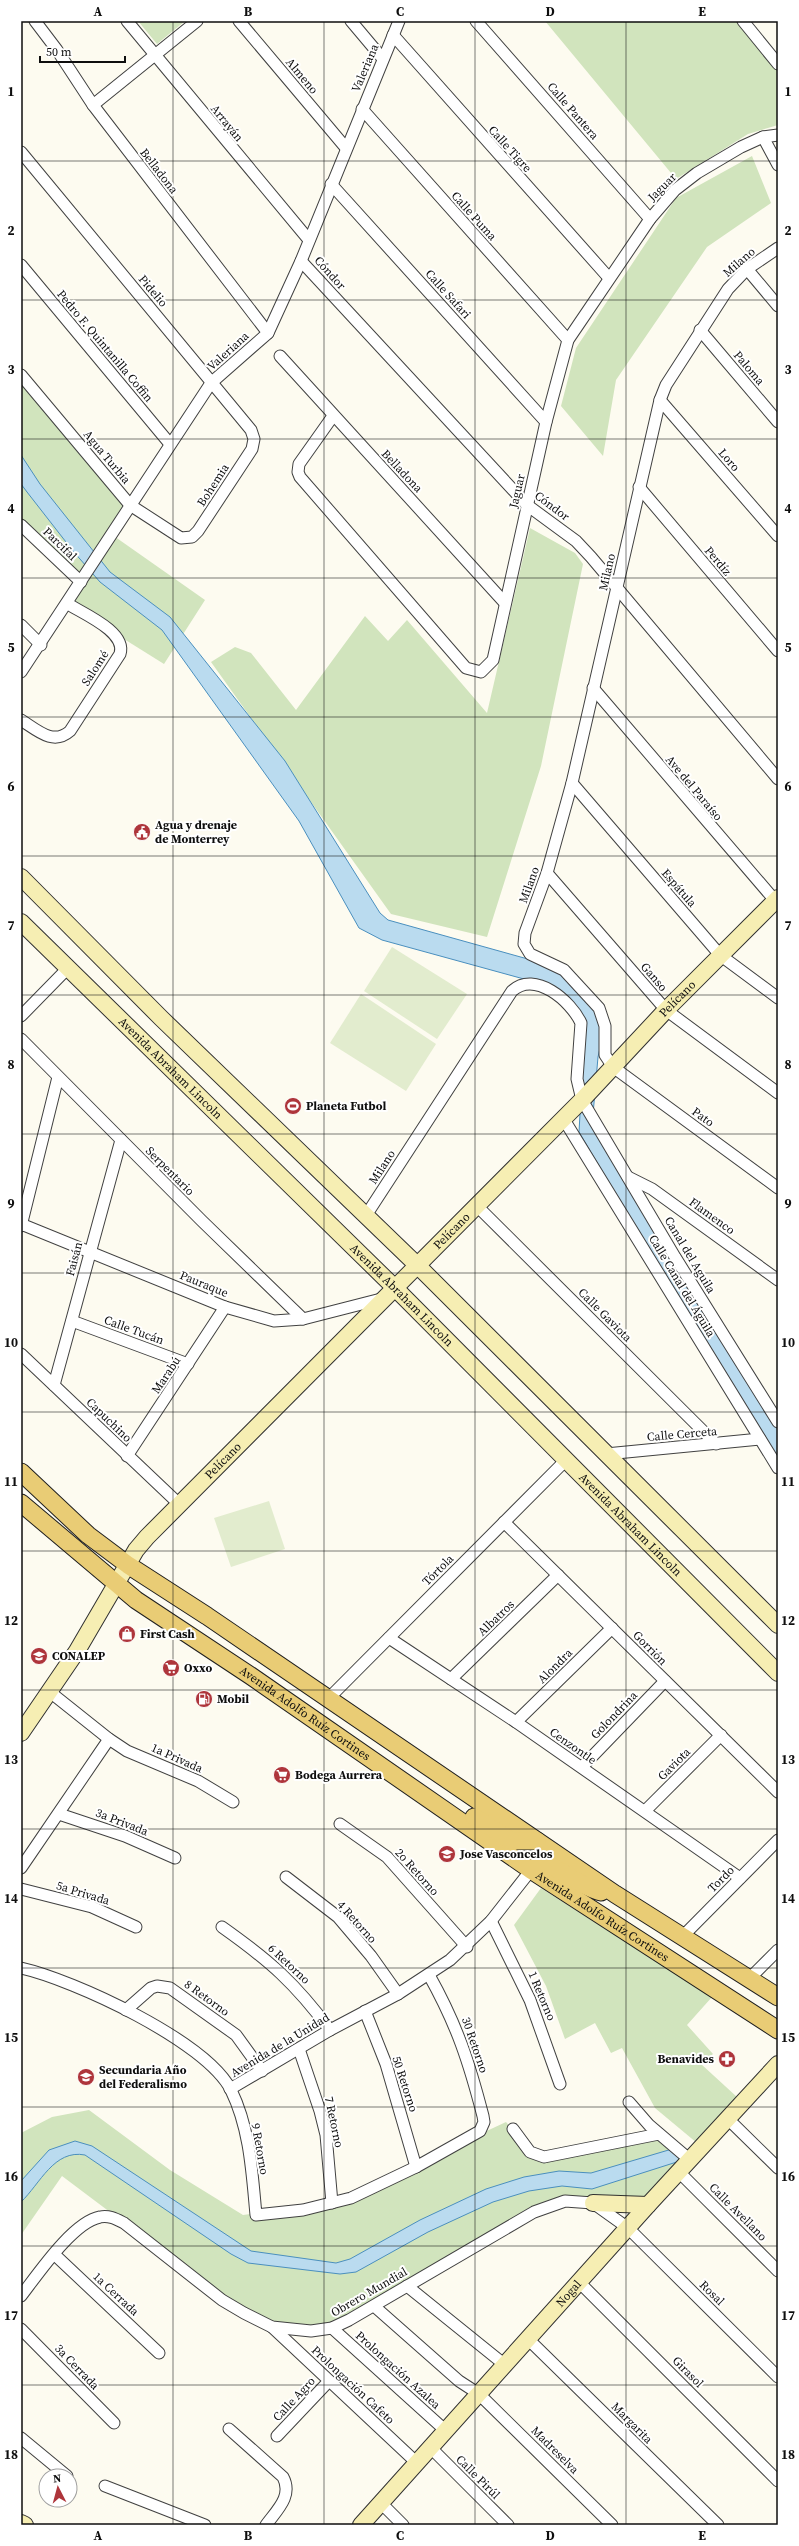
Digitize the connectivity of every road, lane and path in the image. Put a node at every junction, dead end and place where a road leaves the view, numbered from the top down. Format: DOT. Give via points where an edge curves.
graph roads {
  1 [pos="35,21"];
  2 [pos="127,21"];
  3 [pos="197,21"];
  4 [pos="239,21"];
  5 [pos="351,21"];
  6 [pos="399,21"];
  7 [pos="476,21"];
  8 [pos="743,21"];
  9 [pos="393,35"];
  10 [pos="154,54"];
  11 [pos="383,59"];
  12 [pos="778,64"];
  13 [pos="93,105"];
  14 [pos="362,109"];
  15 [pos="778,134"];
  16 [pos="763,138"];
  17 [pos="346,148"];
  18 [pos="21,152"];
  19 [pos="25,165"];
  20 [pos="778,166"];
  21 [pos="332,184"];
  22 [pos="650,218"];
  23 [pos="309,240"];
  24 [pos="778,248"];
  25 [pos="301,261"];
  26 [pos="21,265"];
  27 [pos="747,269"];
  28 [pos="608,278"];
  29 [pos="778,306"];
  30 [pos="700,330"];
  31 [pos="268,333"];
  32 [pos="568,340"];
  33 [pos="280,356"];
  34 [pos="21,375"];
  35 [pos="211,383"];
  36 [pos="660,400"];
  37 [pos="333,416"];
  38 [pos="546,422"];
  39 [pos="778,422"];
  40 [pos="254,439"];
  41 [pos="170,444"];
  42 [pos="639,487"];
  43 [pos="130,505"];
  44 [pos="527,505"];
  45 [pos="21,525"];
  46 [pos="778,536"];
  47 [pos="186,539"];
  48 [pos="81,582"];
  49 [pos="617,589"];
  50 [pos="505,603"];
  51 [pos="68,604"];
  52 [pos="21,625"];
  53 [pos="41,645"];
  54 [pos="778,651"];
  55 [pos="21,672"];
  56 [pos="593,688"];
  57 [pos="21,720"];
  58 [pos="778,779"];
  59 [pos="572,783"];
  60 [pos="547,873"];
  61 [pos="21,877"];
  62 [pos="777,901"];
  63 [pos="21,922"];
  64 [pos="720,955"];
  65 [pos="68,968"];
  66 [pos="512,991"];
  67 [pos="778,998"];
  68 [pos="666,1010"];
  69 [pos="21,1016"];
  70 [pos="21,1039"];
  71 [pos="613,1067"];
  72 [pos="58,1077"];
  73 [pos="778,1093"];
  74 [pos="582,1100"];
  75 [pos="563,1118"];
  76 [pos="121,1140"];
  77 [pos="628,1177"];
  78 [pos="778,1188"];
  79 [pos="476,1205"];
  80 [pos="365,1217"];
  81 [pos="21,1224"];
  82 [pos="89,1252"];
  83 [pos="417,1265"];
  84 [pos="778,1280"];
  85 [pos="390,1293"];
  86 [pos="225,1307"];
  87 [pos="303,1319"];
  88 [pos="72,1321"];
  89 [pos="21,1354"];
  90 [pos="188,1364"];
  91 [pos="54,1385"];
  92 [pos="778,1422"];
  93 [pos="760,1439"];
  94 [pos="716,1444"];
  95 [pos="606,1454"];
  96 [pos="127,1456"];
  97 [pos="566,1459"];
  98 [pos="778,1468"];
  99 [pos="21,1472"];
  100 [pos="21,1484"];
  101 [pos="21,1503"];
  102 [pos="178,1503"];
  103 [pos="62,1511"];
  104 [pos="504,1522"];
  105 [pos="128,1565"];
  106 [pos="558,1575"];
  107 [pos="116,1585"];
  108 [pos="778,1625"];
  109 [pos="612,1628"];
  110 [pos="389,1638"];
  111 [pos="778,1673"];
  112 [pos="451,1679"];
  113 [pos="665,1681"];
  114 [pos="50,1692"];
  115 [pos="328,1699"];
  116 [pos="516,1722"];
  117 [pos="21,1733"];
  118 [pos="721,1736"];
  119 [pos="109,1739"];
  120 [pos="582,1767"];
  121 [pos="778,1792"];
  122 [pos="233,1802"];
  123 [pos="440,1807"];
  124 [pos="645,1811"];
  125 [pos="59,1814"];
  126 [pos="340,1824"];
  127 [pos="778,1840"];
  128 [pos="537,1842"];
  129 [pos="175,1858"];
  130 [pos="21,1868"];
  131 [pos="531,1870"];
  132 [pos="286,1877"];
  133 [pos="740,1878"];
  134 [pos="21,1889"];
  135 [pos="615,1894"];
  136 [pos="491,1921"];
  137 [pos="136,1927"];
  138 [pos="222,1927"];
  139 [pos="682,1937"];
  140 [pos="467,1947"];
  141 [pos="778,1950"];
  142 [pos="21,1968"];
  143 [pos="429,1975"];
  144 [pos="749,1979"];
  145 [pos="398,1994"];
  146 [pos="778,1997"];
  147 [pos="126,2010"];
  148 [pos="365,2011"];
  149 [pos="330,2030"];
  150 [pos="778,2030"];
  151 [pos="299,2049"];
  152 [pos="778,2064"];
  153 [pos="262,2071"];
  154 [pos="560,2084"];
  155 [pos="230,2089"];
  156 [pos="629,2102"];
  157 [pos="727,2118"];
  158 [pos="512,2129"];
  159 [pos="659,2134"];
  160 [pos="690,2160"];
  161 [pos="416,2167"];
  162 [pos="778,2168"];
  163 [pos="679,2172"];
  164 [pos="332,2203"];
  165 [pos="593,2203"];
  166 [pos="648,2205"];
  167 [pos="628,2228"];
  168 [pos="55,2255"];
  169 [pos="778,2271"];
  170 [pos="579,2282"];
  171 [pos="407,2286"];
  172 [pos="23,2290"];
  173 [pos="374,2306"];
  174 [pos="272,2327"];
  175 [pos="332,2328"];
  176 [pos="21,2329"];
  177 [pos="528,2339"];
  178 [pos="159,2353"];
  179 [pos="505,2365"];
  180 [pos="778,2377"];
  181 [pos="329,2381"];
  182 [pos="479,2394"];
  183 [pos="114,2423"];
  184 [pos="229,2429"];
  185 [pos="446,2431"];
  186 [pos="277,2436"];
  187 [pos="21,2438"];
  188 [pos="430,2448"];
  189 [pos="417,2463"];
  190 [pos="57,2468"];
  191 [pos="778,2481"];
  192 [pos="105,2486"];
  193 [pos="381,2503"];
  194 [pos="21,2523"];
  195 [pos="25,2525"];
  196 [pos="205,2525"];
  197 [pos="266,2525"];
  198 [pos="361,2525"];
  199 [pos="403,2525"];
  200 [pos="508,2525"];
  201 [pos="612,2525"];
  202 [pos="718,2525"];
  1 -- 13 [label="street, Belladona"];
  2 -- 10 [label="street, Arrayán"];
  3 -- 10 [label="street"];
  4 -- 17 [label="street, Almeno"];
  5 -- 11 [label="street"];
  6 -- 9 [label="street, Valeriana"];
  7 -- 22 [label="street, Calle Pantera"];
  8 -- 12 [label="street"];
  9 -- 11 [label="street, Valeriana"];
  9 -- 28 [label="street, Calle Tigre"];
  10 -- 13 [label="street"];
  10 -- 23 [label="street, Arrayán"];
  11 -- 14 [label="street, Valeriana"];
  13 -- 31 [label="street, Belladona"];
  14 -- 17 [label="street, Valeriana"];
  14 -- 32 [label="street, Calle Puma"];
  15 -- 16 [label="street, Jaguar"];
  16 -- 20 [label="street"];
  16 -- 22 [label="street, Jaguar" via="741,147 697,173 675,190"];
  17 -- 21 [label="street, Valeriana"];
  18 -- 19 [label="street, Pidelio"];
  19 -- 35 [label="street, Pidelio"];
  21 -- 23 [label="street, Valeriana"];
  21 -- 38 [label="street, Calle Safari"];
  22 -- 28 [label="street, Jaguar"];
  23 -- 25 [label="street, Valeriana"];
  24 -- 27 [label="street, Milano"];
  25 -- 31 [label="street, Valeriana"];
  25 -- 44 [label="street, Cóndor"];
  26 -- 41 [label="street, Pedro F. Quintanilla Coffin"];
  27 -- 29 [label="street"];
  27 -- 30 [label="street, Milano" via="728,289"];
  28 -- 32 [label="street, Jaguar"];
  30 -- 36 [label="street, Milano" via="666,385"];
  30 -- 39 [label="street, Paloma"];
  31 -- 35 [label="street, Valeriana"];
  32 -- 38 [label="street, Jaguar"];
  33 -- 37 [label="street, Belladona"];
  34 -- 43 [label="street, Agua Turbia"];
  35 -- 40 [label="street, Pidelio" via="251,430"];
  35 -- 41 [label="street, Valeriana"];
  36 -- 42 [label="street, Milano"];
  36 -- 46 [label="street, Loro"];
  37 -- 50 [label="street, Belladona"];
  37 -- 50 [label="street, Jaguar" via="299,464 298,472 466,668 481,672 493,660"];
  38 -- 44 [label="street, Jaguar"];
  40 -- 47 [label="street, Bohemia" via="252,449 198,531"];
  41 -- 43 [label="street, Valeriana"];
  42 -- 49 [label="street, Milano"];
  42 -- 54 [label="street, Perdíz"];
  43 -- 47 [label="street, Agua Turbia"];
  43 -- 48 [label="street, Valeriana"];
  44 -- 49 [label="street, Cóndor" via="576,541"];
  44 -- 50 [label="street, Jaguar"];
  45 -- 48 [label="street, Parcifal"];
  48 -- 51 [label="street, Valeriana"];
  49 -- 56 [label="street, Milano"];
  49 -- 58 [label="street, Cóndor"];
  51 -- 53 [label="street, Valeriana"];
  51 -- 57 [label="street, Salomé" via="114,633 122,648 70,731 59,738 47,736"];
  52 -- 53 [label="street"];
  53 -- 55 [label="street, Valeriana"];
  56 -- 59 [label="street, Milano"];
  56 -- 62 [label="street, Ave del Paraíso"];
  59 -- 60 [label="street, Milano"];
  59 -- 64 [label="street, Espátula"];
  60 -- 68 [label="street, Ganso"];
  60 -- 71 [label="street, Milano" via="524,937 525,948 530,954 564,970 599,1008 605,1026 604,1055"];
  61 -- 80 [label="main road"];
  62 -- 64 [label="main road, Pelícano"];
  63 -- 65 [label="main road, Avenida Abraham Lincoln"];
  64 -- 67 [label="street, Espátula"];
  64 -- 68 [label="main road, Pelícano"];
  65 -- 69 [label="street"];
  65 -- 85 [label="main road, Avenida Abraham Lincoln"];
  66 -- 74 [label="street, Canal del Aguila" via="525,983 546,988 578,1017 581,1031 577,1079"];
  66 -- 80 [label="street, Milano"];
  68 -- 71 [label="main road, Pelícano"];
  68 -- 73 [label="street, Ganso"];
  70 -- 72 [label="street, Serpentario"];
  71 -- 74 [label="main road, Pelícano"];
  71 -- 78 [label="street, Pato"];
  72 -- 76 [label="street, Serpentario"];
  72 -- 81 [label="street"];
  74 -- 75 [label="main road, Pelícano"];
  74 -- 77 [label="street, Canal del Aguila"];
  75 -- 79 [label="main road, Pelícano"];
  75 -- 93 [label="street, Calle Canal del Águila"];
  76 -- 82 [label="street, Faisán"];
  76 -- 87 [label="street, Serpentario"];
  77 -- 84 [label="street, Flamenco" via="652,1189"];
  77 -- 92 [label="street, Canal del Aguila"];
  79 -- 83 [label="main road, Pelícano"];
  79 -- 94 [label="street, Calle Gaviota"];
  80 -- 83 [label="main road"];
  81 -- 82 [label="street, Pauraque"];
  82 -- 86 [label="street, Pauraque"];
  82 -- 88 [label="street, Faisán"];
  83 -- 85 [label="main road, Pelícano"];
  83 -- 95 [label="main road"];
  85 -- 87 [label="street, Pauraque"];
  85 -- 97 [label="main road, Avenida Abraham Lincoln"];
  85 -- 102 [label="main road, Pelícano"];
  86 -- 87 [label="street, Pauraque" via="274,1321"];
  86 -- 90 [label="street, Marabú"];
  88 -- 90 [label="street, Calle Tucán"];
  88 -- 91 [label="street, Faisán"];
  89 -- 91 [label="street, Capuchino"];
  90 -- 96 [label="street, Marabú"];
  91 -- 96 [label="street, Capuchino"];
  93 -- 94 [label="street, Calle Cerceta"];
  93 -- 98 [label="street, Calle Canal del Águila"];
  94 -- 95 [label="street, Calle Cerceta"];
  95 -- 108 [label="main road"];
  96 -- 102 [label="street, Capuchino"];
  97 -- 104 [label="street, Tórtola"];
  97 -- 111 [label="main road, Avenida Abraham Lincoln"];
  99 -- 103 [label="main road, Avenida Adolfo Ruíz Cortines"];
  100 -- 103 [label="main road" via="43,1502"];
  101 -- 107 [label="main road, Avenida Adolfo Ruíz Cortines"];
  102 -- 105 [label="main road, Pelícano" via="136,1550"];
  103 -- 105 [label="main road, Avenida Adolfo Ruíz Cortines" via="88,1535"];
  104 -- 106 [label="street, Gorrión"];
  104 -- 110 [label="street, Tórtola"];
  105 -- 107 [label="main road, Pelícano"];
  105 -- 115 [label="main road, Avenida Adolfo Ruíz Cortines"];
  106 -- 109 [label="street, Gorrión"];
  106 -- 112 [label="street, Albatros"];
  107 -- 114 [label="main road, Pelícano"];
  107 -- 123 [label="main road, Avenida Adolfo Ruíz Cortines"];
  109 -- 113 [label="street, Gorrión"];
  109 -- 116 [label="street, Alondra"];
  110 -- 112 [label="street, Cenzontle"];
  110 -- 115 [label="street, Tórtola"];
  112 -- 116 [label="street, Cenzontle"];
  113 -- 118 [label="street, Gorrión"];
  113 -- 120 [label="street, Golondrina"];
  114 -- 117 [label="main road, Pelícano"];
  114 -- 119 [label="street, 1a Privada"];
  115 -- 128 [label="main road, Avenida Adolfo Ruíz Cortines"];
  116 -- 120 [label="street, Cenzontle"];
  118 -- 121 [label="street, Gorrión"];
  118 -- 124 [label="street, Gaviota"];
  119 -- 122 [label="street, 1a Privada" via="127,1750 198,1781"];
  119 -- 125 [label="street"];
  120 -- 124 [label="street, Cenzontle"];
  123 -- 128 [label="main road" via="463,1810 512,1841"];
  123 -- 131 [label="main road, Avenida Adolfo Ruíz Cortines"];
  124 -- 133 [label="street, Cenzontle"];
  125 -- 129 [label="street, 3a Privada" via="125,1836"];
  125 -- 130 [label="street"];
  126 -- 140 [label="street, 2o Retorno" via="387,1857"];
  127 -- 133 [label="street, Tordo"];
  128 -- 135 [label="main road, Avenida Adolfo Ruíz Cortines"];
  131 -- 135 [label="main road" via="541,1863 549,1864 584,1886"];
  131 -- 136 [label="street, Avenida de la Unidad"];
  131 -- 150 [label="main road, Avenida Adolfo Ruíz Cortines"];
  132 -- 145 [label="street, 4 Retorno" via="338,1917 371,1956"];
  133 -- 139 [label="street, Tordo"];
  134 -- 137 [label="street, 5a Privada" via="92,1907"];
  135 -- 139 [label="main road, Avenida Adolfo Ruíz Cortines"];
  136 -- 140 [label="street, Avenida de la Unidad"];
  136 -- 154 [label="street, 1 Retorno" via="530,2000"];
  138 -- 149 [label="street, 6 Retorno" via="281,1971"];
  139 -- 144 [label="main road, Avenida Adolfo Ruíz Cortines"];
  140 -- 143 [label="street, Avenida de la Unidad"];
  141 -- 144 [label="street"];
  142 -- 147 [label="street, Avenida de la Unidad" via="63,1982"];
  143 -- 145 [label="street, Avenida de la Unidad"];
  143 -- 161 [label="street, 30 Retorno" via="449,2011 466,2052 483,2116 483,2127 476,2135"];
  144 -- 146 [label="main road, Avenida Adolfo Ruíz Cortines"];
  145 -- 148 [label="street, Avenida de la Unidad"];
  147 -- 153 [label="street, 8 Retorno" via="151,1988 170,1988 236,2035"];
  147 -- 155 [label="street, Avenida de la Unidad" via="197,2053 218,2071"];
  148 -- 149 [label="street, Avenida de la Unidad"];
  148 -- 161 [label="street, 50 Retorno" via="386,2064"];
  149 -- 151 [label="street, Avenida de la Unidad"];
  151 -- 153 [label="street, Avenida de la Unidad"];
  151 -- 164 [label="street, 7 Retorno" via="326,2135"];
  152 -- 157 [label="main road, Nogal"];
  153 -- 155 [label="street, Avenida de la Unidad"];
  155 -- 164 [label="street, 9 Retorno" via="248,2140 256,2215 302,2210"];
  156 -- 159 [label="street"];
  157 -- 160 [label="main road, Nogal"];
  157 -- 162 [label="street"];
  158 -- 159 [label="street" via="530,2152 544,2157"];
  159 -- 160 [label="street"];
  160 -- 163 [label="main road, Nogal"];
  161 -- 164 [label="street" via="351,2198"];
  163 -- 166 [label="main road, Nogal"];
  163 -- 169 [label="street, Calle Avellano"];
  165 -- 166 [label="main road"];
  165 -- 167 [label="street"];
  165 -- 171 [label="street, Obrero Mundial" via="565,2201 550,2205"];
  166 -- 167 [label="main road, Nogal"];
  167 -- 170 [label="main road, Nogal"];
  167 -- 180 [label="street, Rosal"];
  168 -- 172 [label="street, Obrero Mundial"];
  168 -- 174 [label="street, Obrero Mundial" via="82,2225 102,2216 112,2217 124,2223 222,2300"];
  168 -- 178 [label="street, 1a Cerrada"];
  170 -- 177 [label="main road, Nogal"];
  170 -- 191 [label="street, Girasol"];
  171 -- 173 [label="street, Obrero Mundial"];
  171 -- 179 [label="street"];
  173 -- 175 [label="street, Obrero Mundial"];
  173 -- 182 [label="street, Madreselva" via="459,2381"];
  174 -- 175 [label="street, Obrero Mundial" via="311,2331"];
  174 -- 181 [label="street, Prolongación Cafeto"];
  175 -- 185 [label="street, Prolongación Azalea"];
  176 -- 183 [label="street, 3a Cerrada"];
  177 -- 179 [label="main road, Nogal"];
  177 -- 202 [label="street, Margarita"];
  179 -- 182 [label="main road, Nogal"];
  181 -- 186 [label="street, Calle Agro"];
  181 -- 189 [label="street, Prolongación Cafeto"];
  182 -- 185 [label="main road, Nogal"];
  182 -- 201 [label="street, Madreselva"];
  184 -- 197 [label="street" via="286,2482 286,2496"];
  185 -- 188 [label="main road, Nogal"];
  187 -- 190 [label="street"];
  188 -- 189 [label="main road, Nogal"];
  188 -- 200 [label="street, Calle Pirúl"];
  189 -- 193 [label="main road, Nogal"];
  192 -- 196 [label="street"];
  193 -- 198 [label="main road, Nogal"];
  193 -- 199 [label="street"];
  194 -- 195 [label="main road"];
}
